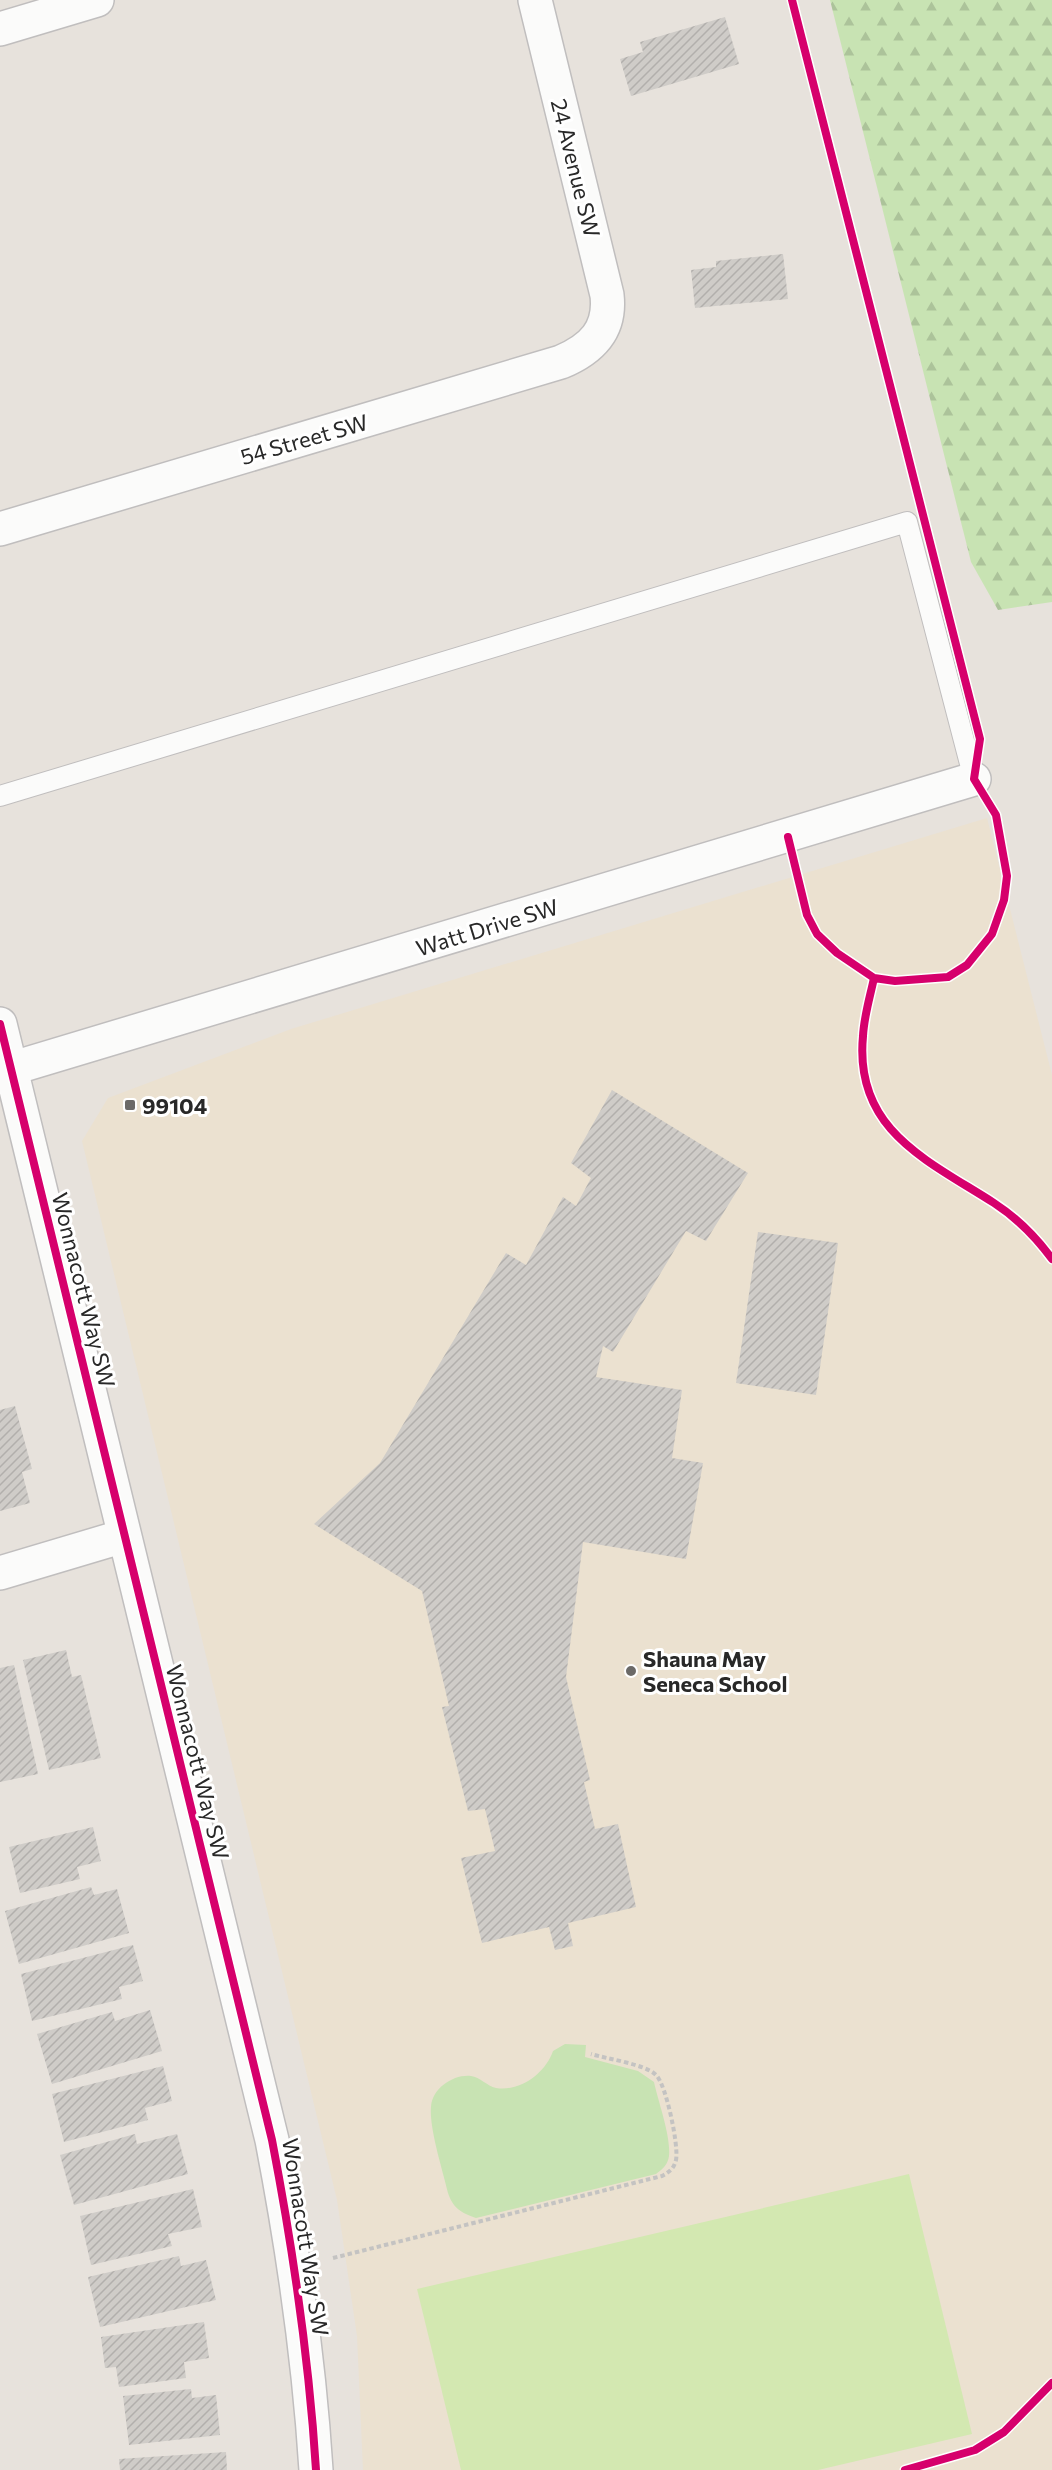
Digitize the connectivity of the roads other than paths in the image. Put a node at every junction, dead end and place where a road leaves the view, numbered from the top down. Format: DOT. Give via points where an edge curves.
graph roads {
  1 [pos="97,0"];
  2 [pos="535,0"];
  3 [pos="0,29"];
  4 [pos="600,335"];
  5 [pos="0,528"];
  6 [pos="974,779"];
  7 [pos="0,796"];
  8 [pos="0,1024"];
  9 [pos="6,1070"];
  10 [pos="124,1536"];
  11 [pos="0,1573"];
  12 [pos="316,2470"];
  1 -- 3 [label="street"];
  2 -- 4 [label="street, 24 Avenue SW" via="608,295 609,307"];
  4 -- 5 [label="street, 54 Street SW" via="586,350 561,362"];
  6 -- 7 [label="lane" via="907,522"];
  6 -- 9 [label="street, Watt Drive SW"];
  8 -- 9 [label="street, Wonnacott Way SW"];
  9 -- 10 [label="street, Wonnacott Way SW"];
  10 -- 11 [label="street"];
  10 -- 12 [label="street, Wonnacott Way SW" via="272,2140 298,2284"];
}
